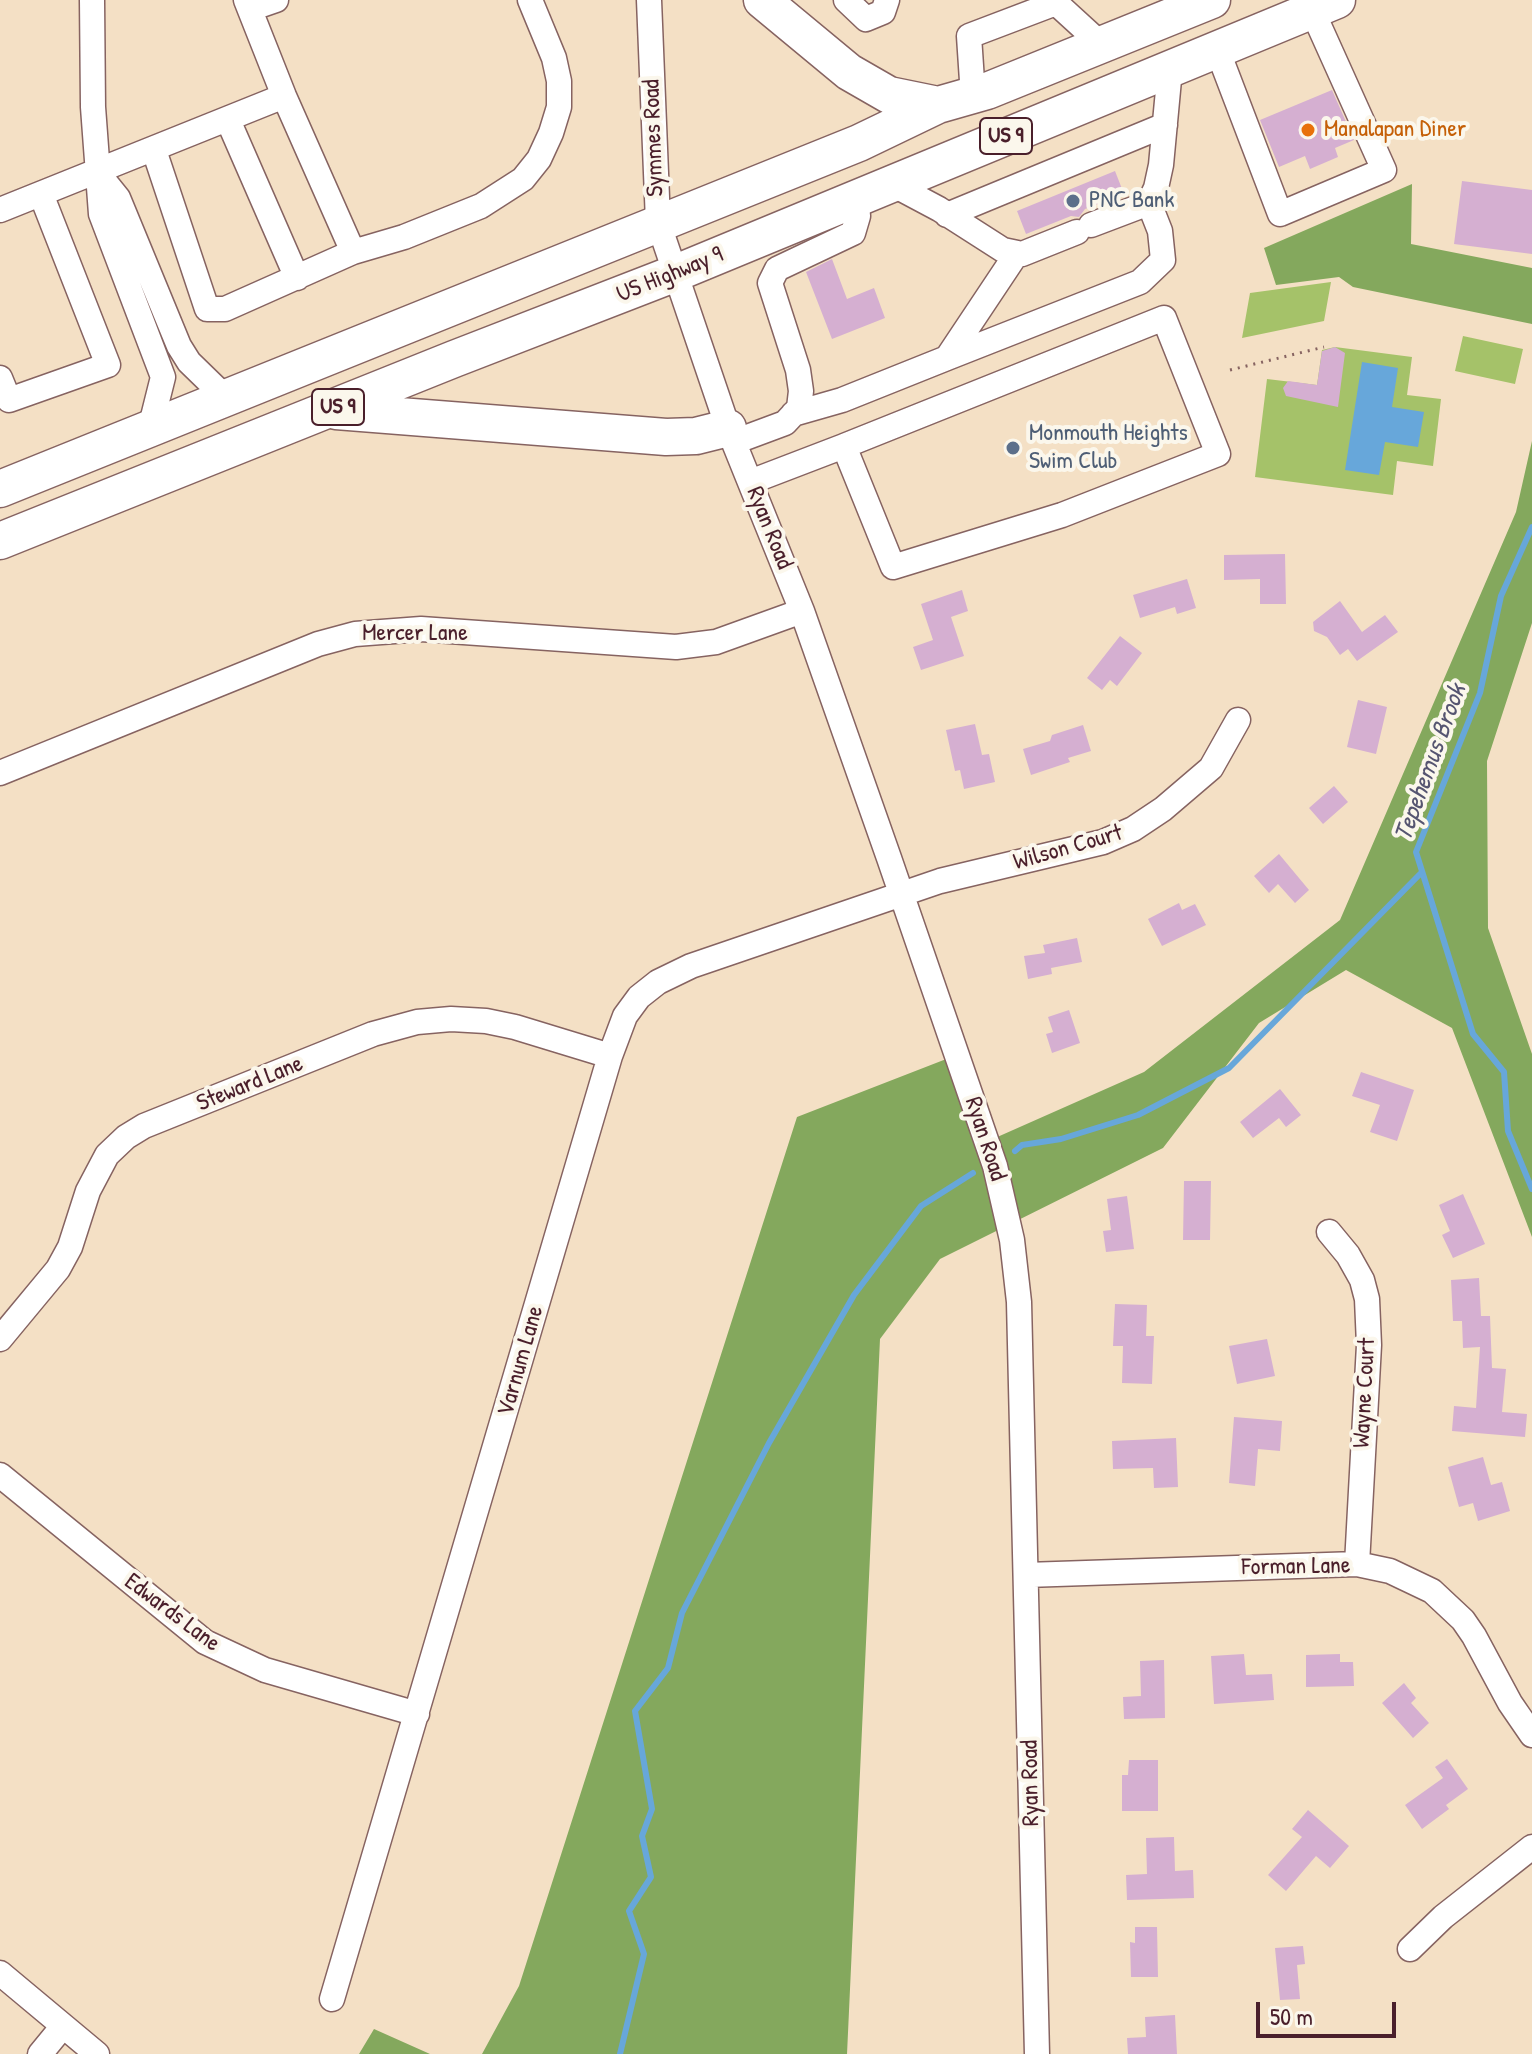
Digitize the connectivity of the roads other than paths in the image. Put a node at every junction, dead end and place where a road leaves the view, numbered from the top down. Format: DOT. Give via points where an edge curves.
graph roads {
  1 [pos="92,0"];
  2 [pos="276,0"];
  3 [pos="530,0"];
  4 [pos="649,0"];
  5 [pos="762,0"];
  6 [pos="846,0"];
  7 [pos="887,0"];
  8 [pos="1212,0"];
  9 [pos="248,5"];
  10 [pos="1325,5"];
  11 [pos="1102,45"];
  12 [pos="1217,49"];
  13 [pos="1170,69"];
  14 [pos="284,96"];
  15 [pos="973,96"];
  16 [pos="938,105"];
  17 [pos="228,120"];
  18 [pos="1165,125"];
  19 [pos="154,150"];
  20 [pos="97,172"];
  21 [pos="892,184"];
  22 [pos="41,194"];
  23 [pos="856,199"];
  24 [pos="1149,203"];
  25 [pos="0,210"];
  26 [pos="947,215"];
  27 [pos="658,222"];
  28 [pos="762,238"];
  29 [pos="353,252"];
  30 [pos="1017,253"];
  31 [pos="676,273"];
  32 [pos="774,274"];
  33 [pos="297,278"];
  34 [pos="947,358"];
  35 [pos="0,378"];
  36 [pos="226,398"];
  37 [pos="331,410"];
  38 [pos="793,414"];
  39 [pos="150,429"];
  40 [pos="731,435"];
  41 [pos="844,446"];
  42 [pos="750,482"];
  43 [pos="0,489"];
  44 [pos="0,541"];
  45 [pos="802,611"];
  46 [pos="1238,720"];
  47 [pos="0,773"];
  48 [pos="900,895"];
  49 [pos="610,1056"];
  50 [pos="1329,1232"];
  51 [pos="0,1339"];
  52 [pos="0,1475"];
  53 [pos="1357,1564"];
  54 [pos="1026,1575"];
  55 [pos="417,1714"];
  56 [pos="1532,1735"];
  57 [pos="1532,1847"];
  58 [pos="1410,1949"];
  59 [pos="0,1973"];
  60 [pos="332,1999"];
  61 [pos="63,2026"];
  62 [pos="40,2054"];
  63 [pos="97,2054"];
  64 [pos="1037,2054"];
  1 -- 20 [label="street"];
  2 -- 9 [label="street"];
  3 -- 29 [label="street" via="559,81 559,107 539,159 523,179 481,206"];
  4 -- 27 [label="street, Symmes Road"];
  5 -- 16 [label="highway" via="849,72 889,95"];
  6 -- 7 [label="street" via="866,19 883,12"];
  8 -- 11 [label="highway, US 9"];
  9 -- 14 [label="street"];
  10 -- 12 [label="highway, US Highway 9 / US 9"];
  10 -- 12 [label="street" via="1384,170 1280,214"];
  11 -- 15 [label="highway, US 9"];
  11 -- 15 [label="street" via="1056,3 969,36"];
  12 -- 13 [label="highway, US Highway 9 / US 9"];
  13 -- 18 [label="street"];
  13 -- 21 [label="highway, US Highway 9 / US 9"];
  14 -- 17 [label="street"];
  14 -- 29 [label="street"];
  15 -- 16 [label="highway, US 9"];
  16 -- 27 [label="highway, US 9" via="859,143"];
  17 -- 19 [label="street"];
  17 -- 33 [label="street"];
  18 -- 24 [label="street" via="1161,165"];
  18 -- 26 [label="street"];
  19 -- 20 [label="street"];
  19 -- 33 [label="street" via="207,309 225,309"];
  20 -- 22 [label="street"];
  20 -- 36 [label="street" via="118,198 179,346"];
  20 -- 39 [label="street" via="101,214 163,377"];
  21 -- 23 [label="highway, US Highway 9 / US 9"];
  21 -- 26 [label="street"];
  22 -- 25 [label="street"];
  22 -- 35 [label="street" via="108,365 9,400"];
  23 -- 28 [label="highway, US Highway 9 / US 9"];
  23 -- 32 [label="street" via="853,233"];
  24 -- 30 [label="street"];
  24 -- 34 [label="street" via="1160,231 1163,260 1140,282"];
  26 -- 30 [label="street" via="1003,250"];
  27 -- 31 [label="street, Symmes Road"];
  27 -- 36 [label="highway, US 9"];
  28 -- 31 [label="highway, US Highway 9 / US 9"];
  28 -- 32 [label="street"];
  29 -- 33 [label="street"];
  30 -- 34 [label="street"];
  31 -- 37 [label="highway, US Highway 9 / US 9"];
  31 -- 40 [label="street, Ryan Road"];
  32 -- 38 [label="street" via="770,283 800,380 799,408"];
  34 -- 38 [label="street"];
  36 -- 39 [label="highway, US 9"];
  37 -- 40 [label="highway" via="666,437"];
  37 -- 44 [label="highway, US Highway 9 / US 9"];
  38 -- 40 [label="street" via="785,423"];
  39 -- 43 [label="highway, US 9"];
  40 -- 42 [label="street, Ryan Road"];
  41 -- 41 [label="street" via="893,567 1062,515 1218,454 1164,318"];
  41 -- 42 [label="street"];
  42 -- 45 [label="street, Ryan Road"];
  45 -- 47 [label="street, Mercer Lane" via="716,642 676,647 421,629 355,634 318,644"];
  45 -- 48 [label="street, Ryan Road"];
  46 -- 48 [label="street, Wilson Court" via="1211,768 1133,829 1103,842"];
  48 -- 49 [label="street, Varnum Lane" via="669,975 639,997 625,1016"];
  48 -- 54 [label="street, Ryan Road" via="995,1166 1012,1240 1019,1302"];
  49 -- 51 [label="street, Steward Lane" via="486,1021 417,1022 373,1034 144,1126 107,1155 58,1269"];
  49 -- 55 [label="street, Varnum Lane"];
  50 -- 53 [label="street, Wayne Court" via="1348,1255 1367,1299"];
  52 -- 55 [label="street, Edwards Lane" via="205,1642 231,1657"];
  53 -- 54 [label="street, Forman Lane"];
  53 -- 56 [label="street, Forman Lane" via="1409,1578 1450,1606 1474,1636"];
  54 -- 64 [label="street, Ryan Road"];
  55 -- 60 [label="street, Varnum Lane"];
  57 -- 58 [label="street"];
  59 -- 61 [label="street"];
  61 -- 62 [label="street"];
  61 -- 63 [label="street"];
}
